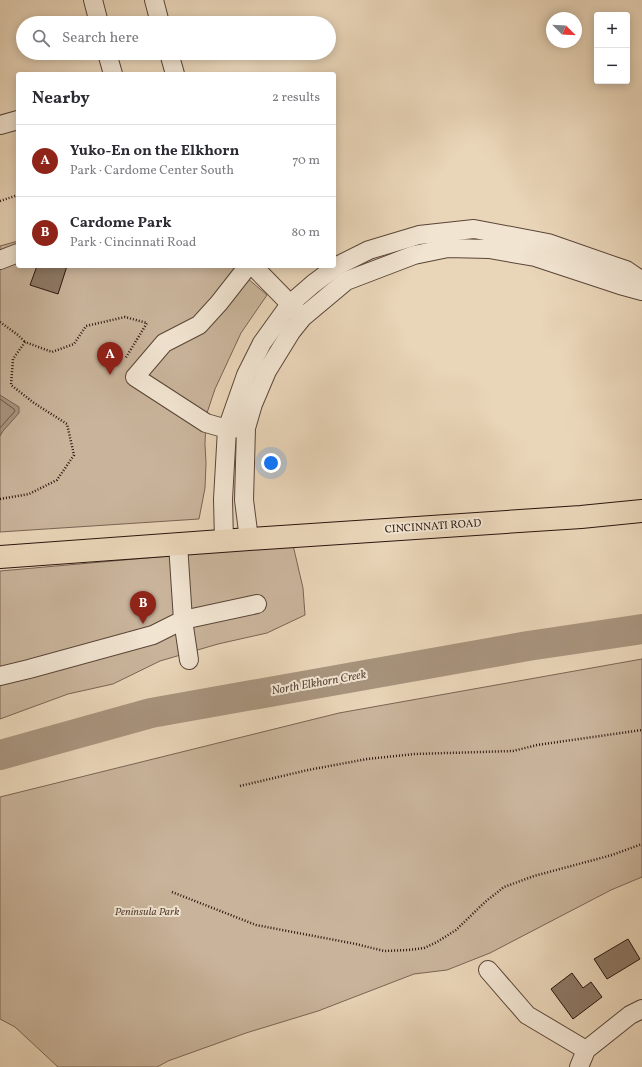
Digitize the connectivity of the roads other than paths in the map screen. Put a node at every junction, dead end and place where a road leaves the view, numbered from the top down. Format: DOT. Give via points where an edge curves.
graph roads {
  1 [pos="93,0"];
  2 [pos="154,0"];
  3 [pos="97,16"];
  4 [pos="158,16"];
  5 [pos="109,60"];
  6 [pos="171,60"];
  7 [pos="112,72"];
  8 [pos="174,72"];
  9 [pos="16,121"];
  10 [pos="0,125"];
  11 [pos="16,254"];
  12 [pos="0,260"];
  13 [pos="336,267"];
  14 [pos="246,268"];
  15 [pos="255,268"];
  16 [pos="335,268"];
  17 [pos="642,281"];
  18 [pos="642,291"];
  19 [pos="296,310"];
  20 [pos="246,428"];
  21 [pos="227,429"];
  22 [pos="642,511"];
  23 [pos="249,539"];
  24 [pos="224,541"];
  25 [pos="178,544"];
  26 [pos="0,557"];
  27 [pos="257,604"];
  28 [pos="184,620"];
  29 [pos="189,660"];
  30 [pos="0,676"];
  31 [pos="488,970"];
  32 [pos="642,1009"];
  33 [pos="586,1050"];
  34 [pos="579,1067"];
  1 -- 3 [label="street"];
  2 -- 4 [label="street"];
  5 -- 7 [label="street"];
  6 -- 8 [label="street"];
  9 -- 10 [label="street"];
  11 -- 12 [label="street"];
  13 -- 17 [label="street" via="370,250 419,235 474,229 548,243 626,270"];
  14 -- 21 [label="street" via="199,325 164,343 135,377 206,423"];
  15 -- 19 [label="street"];
  16 -- 19 [label="street" via="313,284"];
  18 -- 19 [label="street" via="535,257 489,249 448,248 414,255 346,281"];
  19 -- 20 [label="street" via="290,332 267,371"];
  19 -- 21 [label="street" via="262,344 246,375"];
  20 -- 21 [label="street"];
  20 -- 23 [label="street" via="244,500"];
  21 -- 24 [label="street" via="223,499"];
  22 -- 23 [label="main road, CINCINNATI ROAD"];
  23 -- 24 [label="main road, CINCINNATI ROAD"];
  24 -- 25 [label="main road, CINCINNATI ROAD"];
  25 -- 26 [label="main road, CINCINNATI ROAD"];
  25 -- 28 [label="street"];
  27 -- 28 [label="street"];
  28 -- 29 [label="street"];
  28 -- 30 [label="street" via="153,635"];
  31 -- 33 [label="street" via="527,1015"];
  32 -- 33 [label="street" via="630,1015"];
  33 -- 34 [label="street"];
}
